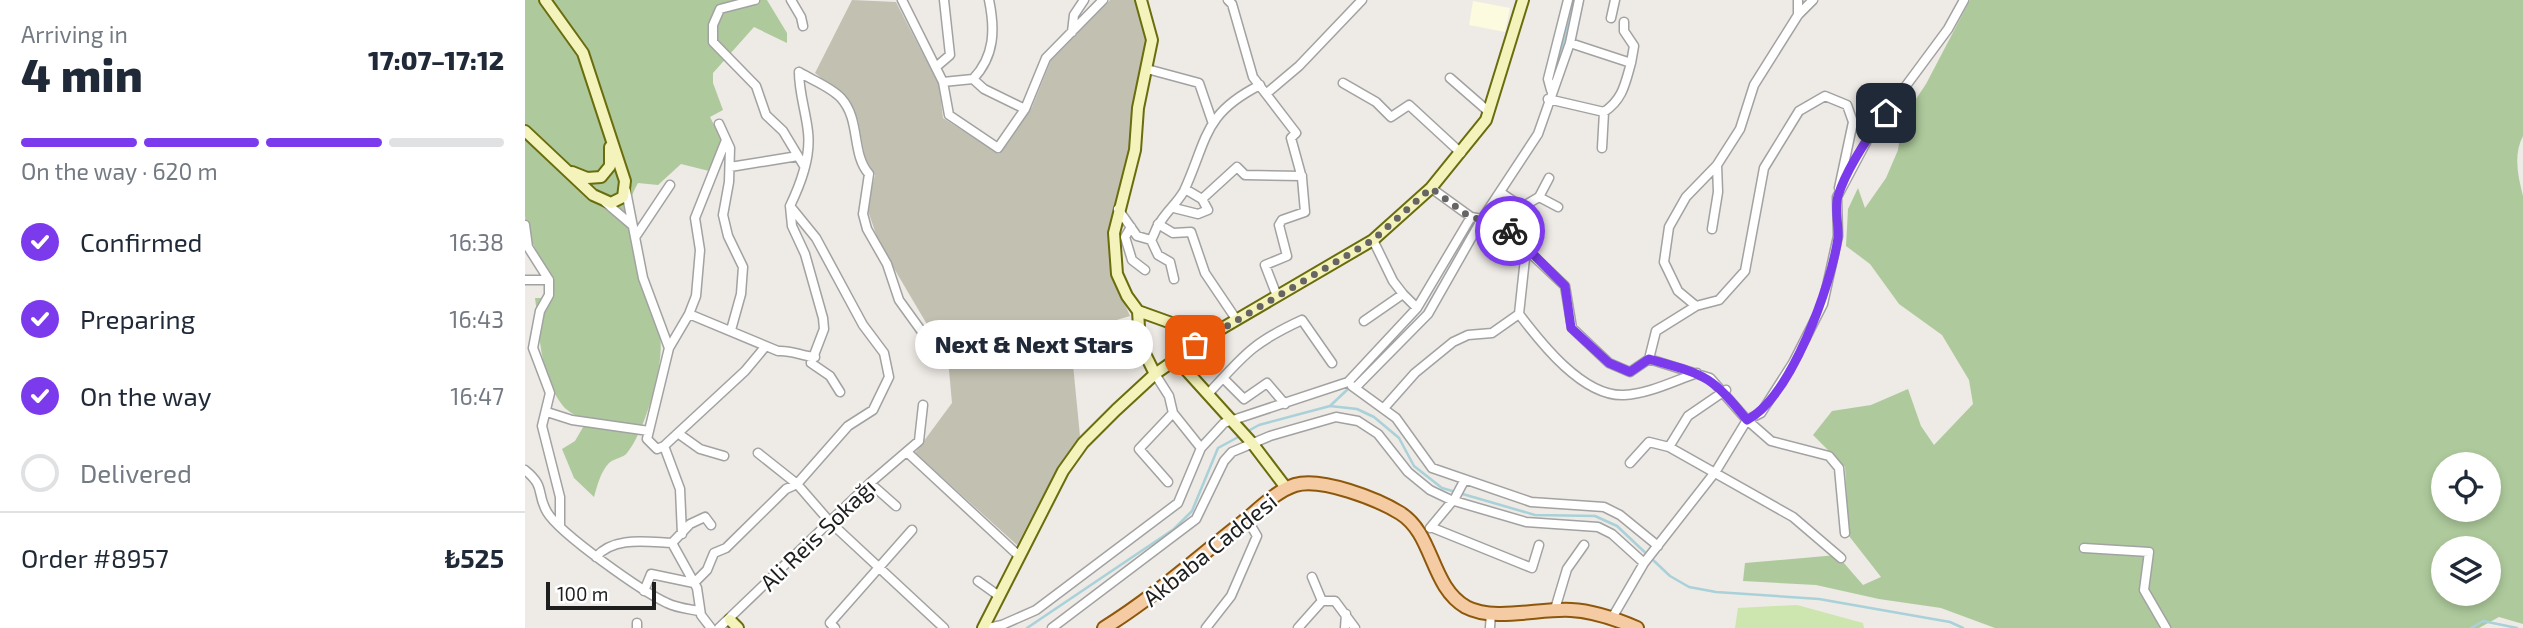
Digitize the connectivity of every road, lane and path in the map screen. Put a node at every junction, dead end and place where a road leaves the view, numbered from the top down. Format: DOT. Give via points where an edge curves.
graph roads {
  1 [pos="545,0"];
  2 [pos="755,0"];
  3 [pos="791,0"];
  4 [pos="902,0"];
  5 [pos="944,0"];
  6 [pos="989,0"];
  7 [pos="1084,0"];
  8 [pos="1103,0"];
  9 [pos="1141,0"];
  10 [pos="1361,0"];
  11 [pos="1523,0"];
  12 [pos="1568,0"];
  13 [pos="1579,0"];
  14 [pos="1615,0"];
  15 [pos="1798,0"];
  16 [pos="1813,0"];
  17 [pos="1964,0"];
  18 [pos="1234,1"];
  19 [pos="1798,15"];
  20 [pos="1611,18"];
  21 [pos="1624,22"];
  22 [pos="803,26"];
  23 [pos="1072,32"];
  24 [pos="1570,43"];
  25 [pos="1631,63"];
  26 [pos="936,67"];
  27 [pos="1147,69"];
  28 [pos="1450,78"];
  29 [pos="973,79"];
  30 [pos="943,82"];
  31 [pos="1343,83"];
  32 [pos="1260,85"];
  33 [pos="1267,93"];
  34 [pos="1550,94"];
  35 [pos="1025,109"];
  36 [pos="1489,112"];
  37 [pos="1604,112"];
  38 [pos="1212,121"];
  39 [pos="719,124"];
  40 [pos="607,130"];
  41 [pos="525,131"];
  42 [pos="726,140"];
  43 [pos="1602,148"];
  44 [pos="1461,153"];
  45 [pos="798,156"];
  46 [pos="1717,165"];
  47 [pos="564,166"];
  48 [pos="804,166"];
  49 [pos="730,167"];
  50 [pos="608,171"];
  51 [pos="622,172"];
  52 [pos="1302,176"];
  53 [pos="597,178"];
  54 [pos="1549,178"];
  55 [pos="670,185"];
  56 [pos="1431,188"];
  57 [pos="1185,189"];
  58 [pos="626,190"];
  59 [pos="1500,192"];
  60 [pos="593,195"];
  61 [pos="1539,197"];
  62 [pos="1837,197"];
  63 [pos="1202,199"];
  64 [pos="604,201"];
  65 [pos="790,206"];
  66 [pos="1558,207"];
  67 [pos="1174,208"];
  68 [pos="1118,209"];
  69 [pos="1471,218"];
  70 [pos="1482,219"];
  71 [pos="1158,224"];
  72 [pos="525,225"];
  73 [pos="632,225"];
  74 [pos="1131,227"];
  75 [pos="1712,229"];
  76 [pos="636,236"];
  77 [pos="1151,240"];
  78 [pos="1373,240"];
  79 [pos="1526,249"];
  80 [pos="1145,270"];
  81 [pos="1174,279"];
  82 [pos="525,280"];
  83 [pos="549,280"];
  84 [pos="1403,293"];
  85 [pos="1276,296"];
  86 [pos="1696,306"];
  87 [pos="1417,308"];
  88 [pos="1138,311"];
  89 [pos="1519,313"];
  90 [pos="689,314"];
  91 [pos="1236,319"];
  92 [pos="1364,321"];
  93 [pos="731,330"];
  94 [pos="930,344"];
  95 [pos="1195,345"];
  96 [pos="765,347"];
  97 [pos="669,348"];
  98 [pos="815,357"];
  99 [pos="1176,359"];
  100 [pos="1649,359"];
  101 [pos="1332,363"];
  102 [pos="1697,373"];
  103 [pos="1155,374"];
  104 [pos="1223,378"];
  105 [pos="1351,385"];
  106 [pos="1725,391"];
  107 [pos="840,392"];
  108 [pos="1208,394"];
  109 [pos="1285,404"];
  110 [pos="923,405"];
  111 [pos="1384,408"];
  112 [pos="547,412"];
  113 [pos="1173,413"];
  114 [pos="1747,420"];
  115 [pos="1233,423"];
  116 [pos="649,431"];
  117 [pos="679,434"];
  118 [pos="1251,441"];
  119 [pos="664,446"];
  120 [pos="1669,447"];
  121 [pos="1201,448"];
  122 [pos="758,453"];
  123 [pos="908,453"];
  124 [pos="724,456"];
  125 [pos="1630,463"];
  126 [pos="525,470"];
  127 [pos="1716,471"];
  128 [pos="1168,482"];
  129 [pos="870,483"];
  130 [pos="1463,483"];
  131 [pos="797,484"];
  132 [pos="1287,489"];
  133 [pos="1453,499"];
  134 [pos="896,506"];
  135 [pos="1247,519"];
  136 [pos="830,522"];
  137 [pos="560,525"];
  138 [pos="711,525"];
  139 [pos="1433,528"];
  140 [pos="912,530"];
  141 [pos="1418,533"];
  142 [pos="1846,533"];
  143 [pos="682,534"];
  144 [pos="672,542"];
  145 [pos="1539,545"];
  146 [pos="1584,545"];
  147 [pos="1657,546"];
  148 [pos="2084,548"];
  149 [pos="1019,556"];
  150 [pos="596,557"];
  151 [pos="1841,558"];
  152 [pos="1645,561"];
  153 [pos="879,570"];
  154 [pos="1312,577"];
  155 [pos="978,582"];
  156 [pos="694,583"];
  157 [pos="644,592"];
  158 [pos="999,596"];
  159 [pos="1322,601"];
  160 [pos="1555,609"];
  161 [pos="699,611"];
  162 [pos="1491,612"];
  163 [pos="1346,614"];
  164 [pos="1612,618"];
  165 [pos="734,624"];
  166 [pos="938,626"];
  167 [pos="711,628"];
  168 [pos="719,628"];
  169 [pos="835,628"];
  170 [pos="985,628"];
  171 [pos="1052,628"];
  172 [pos="1105,628"];
  173 [pos="1206,628"];
  174 [pos="1298,628"];
  175 [pos="1345,628"];
  176 [pos="1355,628"];
  177 [pos="1490,628"];
  178 [pos="1637,628"];
  179 [pos="2166,628"];
  1 -- 40 [label="street" via="583,53"];
  2 -- 45 [label="street" via="720,9 713,25 713,42 756,86 766,115 783,131"];
  3 -- 22 [label="street"];
  4 -- 26 [label="street"];
  5 -- 26 [label="street" via="950,55"];
  6 -- 29 [label="street" via="993,43"];
  7 -- 23 [label="street" via="1074,15"];
  8 -- 23 [label="street"];
  9 -- 27 [label="street" via="1152,40"];
  10 -- 33 [label="street"];
  11 -- 36 [label="street"];
  12 -- 34 [label="street" via="1548,79"];
  13 -- 24 [label="street"];
  14 -- 20 [label="street"];
  15 -- 19 [label="street"];
  16 -- 19 [label="street"];
  17 -- 62 [label="street" via="1948,29 1871,133"];
  18 -- 32 [label="street" via="1253,77"];
  19 -- 46 [label="street" via="1754,85 1740,129"];
  21 -- 25 [label="street" via="1634,46"];
  23 -- 35 [label="street" via="1046,58"];
  24 -- 25 [label="street"];
  24 -- 34 [label="street"];
  25 -- 37 [label="street" via="1623,94"];
  26 -- 30 [label="street"];
  27 -- 38 [label="street" via="1199,83"];
  27 -- 68 [label="street" via="1135,150"];
  28 -- 36 [label="street"];
  29 -- 30 [label="street"];
  29 -- 35 [label="street"];
  30 -- 35 [label="street" via="949,115 998,148"];
  31 -- 44 [label="street" via="1376,102 1391,117 1409,105"];
  32 -- 33 [label="street"];
  32 -- 38 [label="street" via="1233,99"];
  33 -- 52 [label="street" via="1295,129 1292,143"];
  34 -- 37 [label="street"];
  34 -- 59 [label="street" via="1538,134"];
  36 -- 44 [label="street"];
  37 -- 43 [label="street"];
  38 -- 57 [label="street"];
  39 -- 42 [label="street"];
  40 -- 50 [label="street"];
  40 -- 51 [label="street"];
  41 -- 47 [label="street"];
  42 -- 49 [label="street"];
  42 -- 90 [label="street" via="695,218 699,250 696,296"];
  44 -- 56 [label="street"];
  45 -- 48 [label="street"];
  45 -- 49 [label="street"];
  46 -- 75 [label="street"];
  46 -- 86 [label="street" via="1686,197 1669,227 1664,262 1678,291"];
  47 -- 53 [label="street"];
  47 -- 60 [label="street"];
  48 -- 65 [label="street"];
  48 -- 94 [label="street" via="809,157 808,131 799,72 840,97 854,119 863,167 869,174 863,214 867,229 887,264 899,300"];
  49 -- 93 [label="street" via="723,215 743,267"];
  50 -- 51 [label="street"];
  50 -- 53 [label="street"];
  51 -- 58 [label="street"];
  52 -- 63 [label="street" via="1245,176 1237,167"];
  52 -- 85 [label="street" via="1305,212 1279,225 1287,256 1265,265"];
  53 -- 60 [label="street" via="591,186"];
  54 -- 61 [label="street"];
  55 -- 76 [label="street"];
  56 -- 69 [label="street"];
  56 -- 78 [label="street"];
  57 -- 63 [label="street"];
  57 -- 67 [label="street"];
  58 -- 64 [label="street" via="617,202"];
  58 -- 73 [label="street"];
  59 -- 61 [label="street" via="1522,207"];
  59 -- 70 [label="street"];
  60 -- 64 [label="street"];
  61 -- 66 [label="street"];
  62 -- 86 [label="street" via="1853,122 1847,105 1825,96 1799,111 1764,168 1745,271 1719,300"];
  62 -- 114 [label="street" via="1838,236 1823,304 1761,413"];
  63 -- 67 [label="street" via="1208,210 1198,214"];
  64 -- 73 [label="street"];
  65 -- 98 [label="street" via="792,226 823,318"];
  65 -- 131 [label="street" via="816,239 887,362 888,380 873,410 848,426"];
  67 -- 71 [label="street"];
  68 -- 74 [label="street"];
  68 -- 88 [label="street" via="1114,233 1118,274"];
  69 -- 70 [label="street"];
  69 -- 87 [label="street"];
  70 -- 79 [label="street" via="1509,231"];
  70 -- 105 [label="street" via="1428,314"];
  71 -- 77 [label="street"];
  71 -- 91 [label="street" via="1173,233 1191,232 1205,273"];
  72 -- 83 [label="street" via="528,247"];
  73 -- 76 [label="street"];
  74 -- 77 [label="street" via="1137,236"];
  74 -- 80 [label="street" via="1125,237 1132,260"];
  76 -- 97 [label="street" via="643,278"];
  77 -- 81 [label="street" via="1158,255 1170,262"];
  78 -- 84 [label="street"];
  78 -- 85 [label="street"];
  79 -- 89 [label="street"];
  79 -- 100 [label="street" via="1565,286 1571,328 1609,363 1630,372"];
  82 -- 83 [label="street"];
  83 -- 112 [label="street" via="533,348 550,393"];
  84 -- 87 [label="street"];
  84 -- 92 [label="street"];
  85 -- 91 [label="street"];
  86 -- 100 [label="street" via="1656,331"];
  87 -- 105 [label="street"];
  88 -- 95 [label="street" via="1177,325"];
  88 -- 103 [label="street" via="1140,344"];
  89 -- 102 [label="street" via="1561,363 1603,392 1624,395"];
  89 -- 111 [label="street" via="1492,333 1453,342 1415,373"];
  90 -- 93 [label="street"];
  90 -- 97 [label="street"];
  91 -- 95 [label="street"];
  93 -- 96 [label="street"];
  95 -- 99 [label="street"];
  96 -- 98 [label="street"];
  96 -- 117 [label="street"];
  97 -- 116 [label="street"];
  98 -- 107 [label="street" via="811,363 829,376"];
  99 -- 103 [label="street"];
  99 -- 108 [label="street"];
  100 -- 102 [label="street"];
  101 -- 104 [label="street" via="1302,320 1266,336 1242,354"];
  102 -- 106 [label="street"];
  103 -- 113 [label="street"];
  103 -- 149 [label="street" via="1083,443 1063,471"];
  104 -- 108 [label="street"];
  104 -- 109 [label="street" via="1244,399 1268,383"];
  105 -- 109 [label="street"];
  105 -- 111 [label="street"];
  106 -- 114 [label="street"];
  106 -- 120 [label="street" via="1688,416"];
  108 -- 115 [label="street"];
  109 -- 115 [label="street"];
  110 -- 123 [label="street, Ali Reis Sokağı" via="921,437"];
  111 -- 130 [label="street" via="1432,468"];
  112 -- 116 [label="street"];
  112 -- 137 [label="street" via="542,426 561,497"];
  113 -- 121 [label="street"];
  113 -- 128 [label="street" via="1139,449"];
  114 -- 127 [label="street"];
  114 -- 142 [label="street" via="1772,441 1829,456 1839,468"];
  115 -- 118 [label="street"];
  115 -- 121 [label="street" via="1210,436"];
  116 -- 119 [label="street" via="647,439 657,449"];
  117 -- 119 [label="street"];
  117 -- 124 [label="street" via="700,449"];
  118 -- 132 [label="street"];
  118 -- 133 [label="street" via="1320,420 1352,419 1387,442 1421,484"];
  118 -- 171 [label="street" via="1224,461 1196,519"];
  119 -- 143 [label="street" via="680,489"];
  120 -- 125 [label="street" via="1649,442"];
  120 -- 127 [label="street"];
  121 -- 170 [label="street" via="1178,503 1044,604 1009,623"];
  122 -- 131 [label="street"];
  123 -- 129 [label="street, Ali Reis Sokağı"];
  123 -- 149 [label="street"];
  126 -- 137 [label="street" via="538,481 547,512"];
  127 -- 147 [label="street"];
  127 -- 151 [label="street" via="1793,517"];
  129 -- 134 [label="street"];
  129 -- 136 [label="street, Ali Reis Sokağı"];
  130 -- 133 [label="street"];
  130 -- 147 [label="street" via="1542,504 1604,507 1620,514"];
  131 -- 136 [label="street"];
  131 -- 156 [label="street" via="714,554"];
  132 -- 135 [label="main road, Akbaba Caddesi"];
  132 -- 141 [label="main road, Akbaba Caddesi" via="1297,484 1338,488 1402,514"];
  133 -- 139 [label="street"];
  133 -- 152 [label="street" via="1534,524 1598,527"];
  135 -- 172 [label="main road, Akbaba Caddesi" via="1143,604"];
  135 -- 173 [label="street" via="1257,536 1231,596"];
  136 -- 153 [label="street"];
  136 -- 165 [label="street, Ali Reis Sokağı"];
  137 -- 150 [label="street"];
  138 -- 143 [label="street" via="705,517 689,524"];
  139 -- 141 [label="street"];
  139 -- 145 [label="street" via="1532,568"];
  140 -- 153 [label="street"];
  141 -- 162 [label="main road, Akbaba Caddesi" via="1452,597 1469,608"];
  143 -- 144 [label="street"];
  144 -- 150 [label="street" via="619,544"];
  144 -- 156 [label="street"];
  146 -- 160 [label="street" via="1567,569"];
  147 -- 152 [label="street"];
  148 -- 179 [label="street" via="2149,552 2144,590"];
  149 -- 158 [label="street"];
  150 -- 157 [label="street"];
  152 -- 164 [label="street"];
  153 -- 166 [label="street"];
  153 -- 169 [label="street" via="830,623"];
  154 -- 159 [label="street"];
  155 -- 158 [label="street"];
  156 -- 157 [label="street" via="651,574"];
  156 -- 161 [label="street"];
  157 -- 161 [label="street"];
  158 -- 170 [label="street"];
  159 -- 163 [label="street" via="1335,601"];
  159 -- 174 [label="street"];
  160 -- 162 [label="main road, Akbaba Caddesi"];
  160 -- 164 [label="main road, Akbaba Caddesi"];
  161 -- 167 [label="street"];
  162 -- 177 [label="street"];
  163 -- 175 [label="street"];
  163 -- 176 [label="street"];
  164 -- 178 [label="main road, Akbaba Caddesi"];
  165 -- 168 [label="street, Ali Reis Sokağı"];
}
